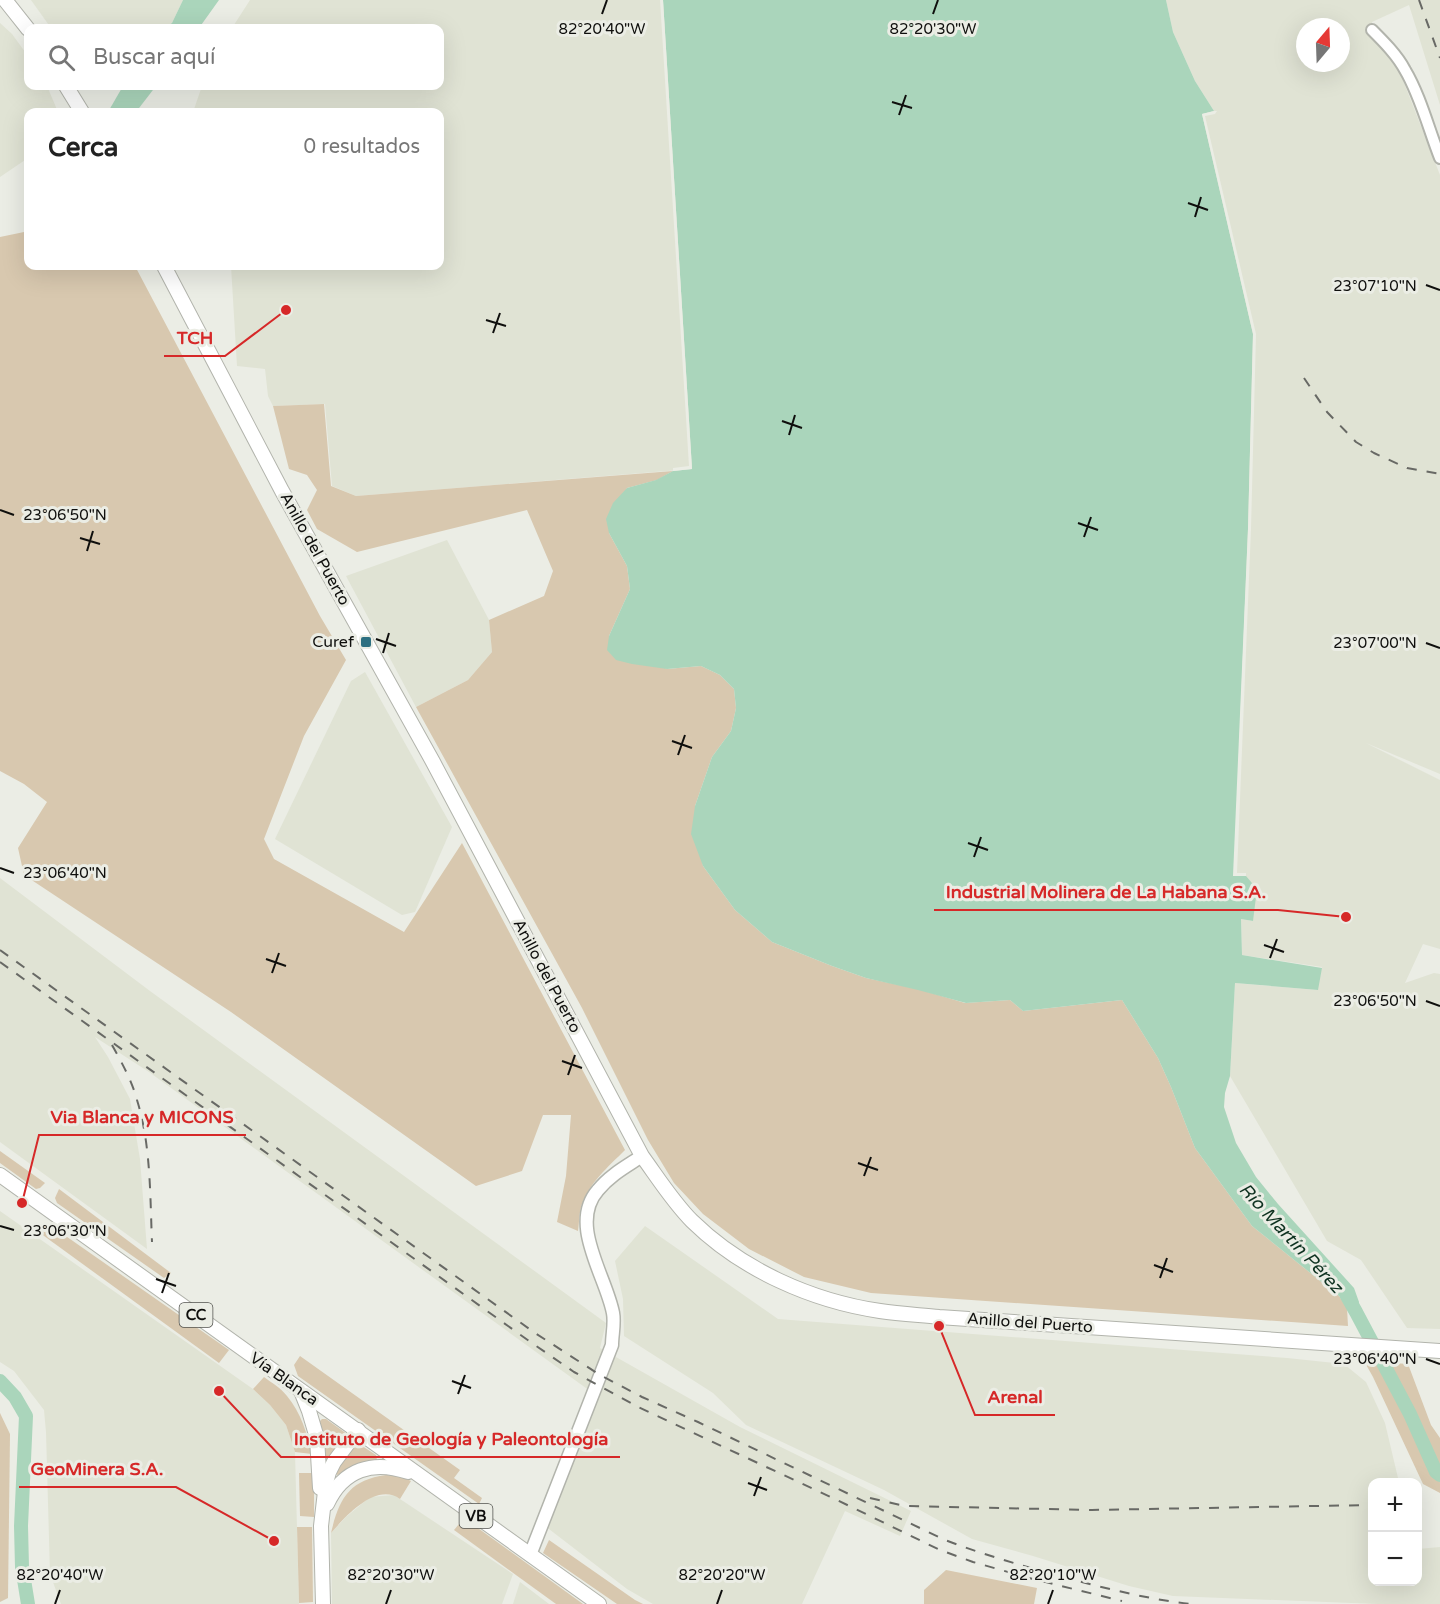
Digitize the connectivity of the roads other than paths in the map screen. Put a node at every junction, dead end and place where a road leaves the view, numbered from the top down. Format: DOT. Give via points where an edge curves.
graph roads {
  1 [pos="5,0"];
  2 [pos="24,24"];
  3 [pos="1372,30"];
  4 [pos="68,90"];
  5 [pos="80,108"];
  6 [pos="1440,158"];
  7 [pos="166,270"];
  8 [pos="642,1156"];
  9 [pos="0,1175"];
  10 [pos="1440,1351"];
  11 [pos="301,1391"];
  12 [pos="358,1430"];
  13 [pos="422,1477"];
  14 [pos="321,1526"];
  15 [pos="531,1554"];
  16 [pos="323,1604"];
  17 [pos="599,1604"];
  1 -- 2 [label="main road"];
  3 -- 6 [label="street" via="1385,42 1413,84"];
  4 -- 5 [label="main road"];
  7 -- 8 [label="main road, Anillo del Puerto"];
  8 -- 10 [label="main road, Anillo del Puerto" via="691,1220 712,1239 785,1283 834,1300 880,1311 939,1317"];
  8 -- 15 [label="main road" via="596,1191 587,1211 586,1226 595,1262 614,1315 612,1345"];
  9 -- 11 [label="main road, Vía Blanca / CC"];
  11 -- 12 [label="main road, Vía Blanca / CC"];
  11 -- 14 [label="main road" via="317,1438"];
  12 -- 13 [label="main road, Vía Blanca / VB"];
  12 -- 14 [label="main road" via="329,1472"];
  13 -- 14 [label="main road" via="383,1466 351,1474 332,1494"];
  13 -- 15 [label="main road, Vía Blanca / VB"];
  14 -- 16 [label="main road"];
  15 -- 17 [label="main road, Vía Blanca / VB"];
}
